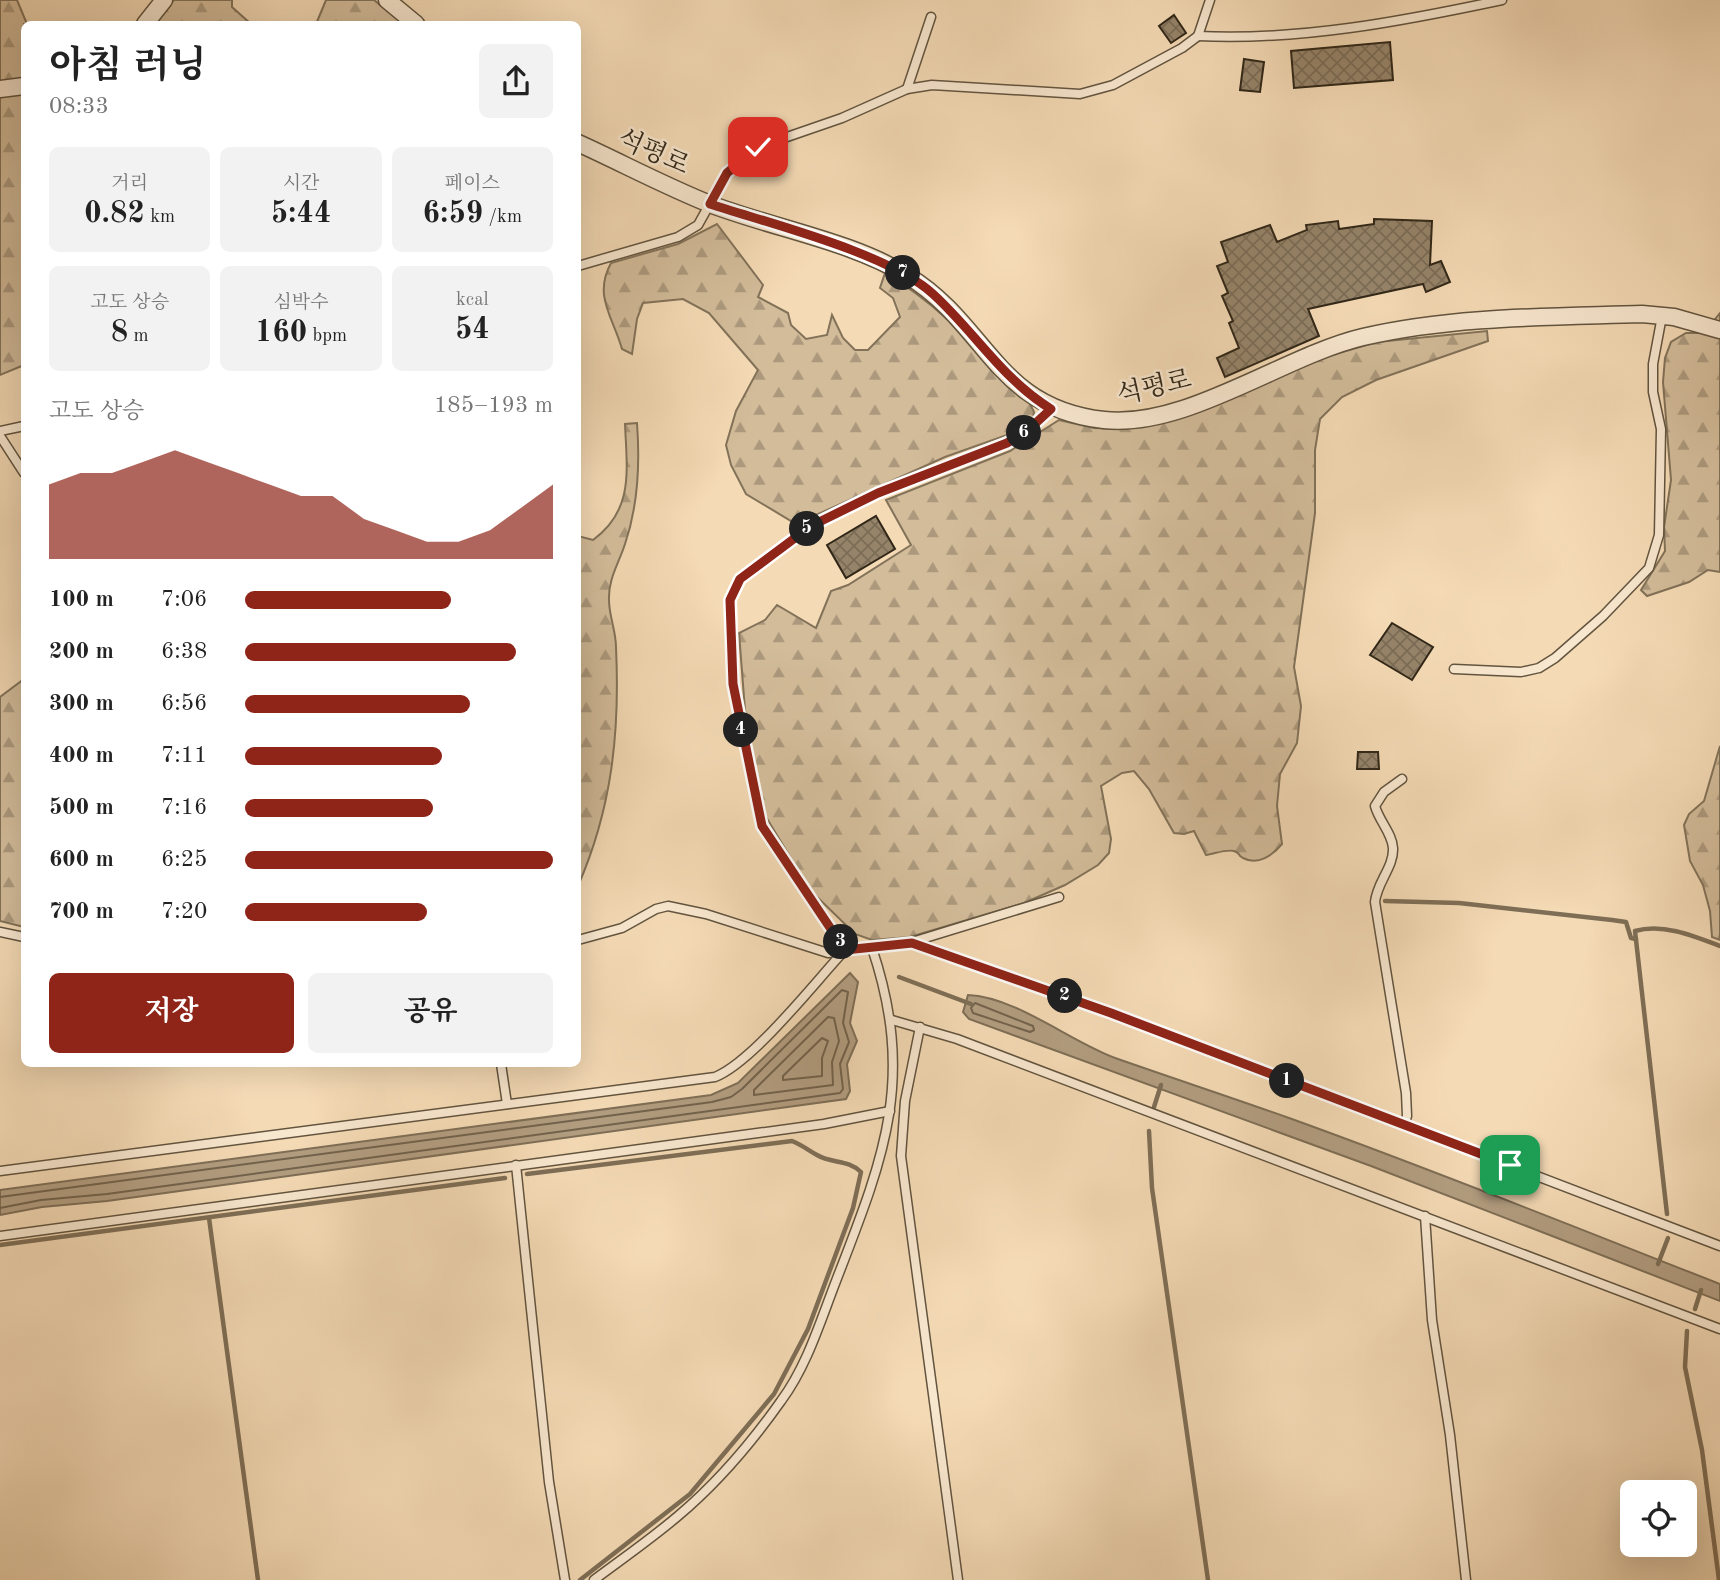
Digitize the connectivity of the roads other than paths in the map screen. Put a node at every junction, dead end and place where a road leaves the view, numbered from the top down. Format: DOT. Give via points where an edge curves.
graph roads {
  1 [pos="164,0"];
  2 [pos="387,0"];
  3 [pos="1210,0"];
  4 [pos="1502,0"];
  5 [pos="931,17"];
  6 [pos="147,21"];
  7 [pos="412,21"];
  8 [pos="1198,36"];
  9 [pos="21,86"];
  10 [pos="0,89"];
  11 [pos="907,89"];
  12 [pos="581,144"];
  13 [pos="710,204"];
  14 [pos="581,265"];
  15 [pos="1662,316"];
  16 [pos="1720,330"];
  17 [pos="1051,409"];
  18 [pos="21,427"];
  19 [pos="0,433"];
  20 [pos="21,468"];
  21 [pos="1454,668"];
  22 [pos="1402,779"];
  23 [pos="1059,897"];
  24 [pos="0,932"];
  25 [pos="21,936"];
  26 [pos="581,939"];
  27 [pos="912,943"];
  28 [pos="872,948"];
  29 [pos="845,950"];
  30 [pos="892,1020"];
  31 [pos="920,1027"];
  32 [pos="501,1067"];
  33 [pos="507,1104"];
  34 [pos="890,1111"];
  35 [pos="1404,1125"];
  36 [pos="516,1165"];
  37 [pos="0,1171"];
  38 [pos="1425,1216"];
  39 [pos="0,1237"];
  40 [pos="1720,1245"];
  41 [pos="1720,1329"];
  42 [pos="565,1580"];
  43 [pos="594,1580"];
  44 [pos="958,1580"];
  45 [pos="1466,1580"];
  1 -- 6 [label="street"];
  2 -- 7 [label="street"];
  3 -- 8 [label="lane"];
  4 -- 8 [label="lane" via="1389,23"];
  5 -- 11 [label="lane"];
  8 -- 11 [label="lane, 석평로" via="1113,85 1080,94 932,85"];
  9 -- 10 [label="street"];
  11 -- 13 [label="lane, 석평로" via="854,114 758,147 727,173"];
  12 -- 13 [label="street, 석평로"];
  13 -- 14 [label="lane" via="698,225 678,237"];
  13 -- 17 [label="street, 석평로" via="823,241 906,275 932,293 1025,393"];
  15 -- 16 [label="street, 석평로"];
  15 -- 17 [label="street, 석평로" via="1427,325 1328,347 1222,393 1153,415 1104,420"];
  15 -- 21 [label="lane" via="1653,364 1661,429 1658,535 1649,568 1602,617 1539,668 1521,672"];
  17 -- 29 [label="lane" via="1007,443 878,493 811,526 740,579 730,600 733,684 762,826"];
  18 -- 19 [label="lane"];
  19 -- 20 [label="lane"];
  22 -- 35 [label="lane" via="1384,792 1375,806 1393,849 1379,881 1376,902 1406,1093"];
  23 -- 27 [label="lane"];
  24 -- 25 [label="lane"];
  26 -- 29 [label="lane" via="611,933 668,906 706,914 814,951"];
  27 -- 28 [label="lane"];
  27 -- 35 [label="lane"];
  28 -- 29 [label="lane"];
  28 -- 30 [label="lane"];
  29 -- 33 [label="lane" via="729,1072 699,1080"];
  30 -- 31 [label="lane"];
  30 -- 34 [label="lane"];
  31 -- 38 [label="lane"];
  31 -- 44 [label="lane" via="905,1101 901,1156"];
  32 -- 33 [label="lane"];
  33 -- 37 [label="lane"];
  34 -- 36 [label="lane"];
  34 -- 43 [label="lane" via="883,1150 862,1213 795,1380 761,1427 680,1515"];
  35 -- 40 [label="lane"];
  36 -- 39 [label="lane"];
  36 -- 42 [label="lane" via="549,1482"];
  38 -- 41 [label="lane"];
  38 -- 45 [label="lane" via="1432,1320"];
}
